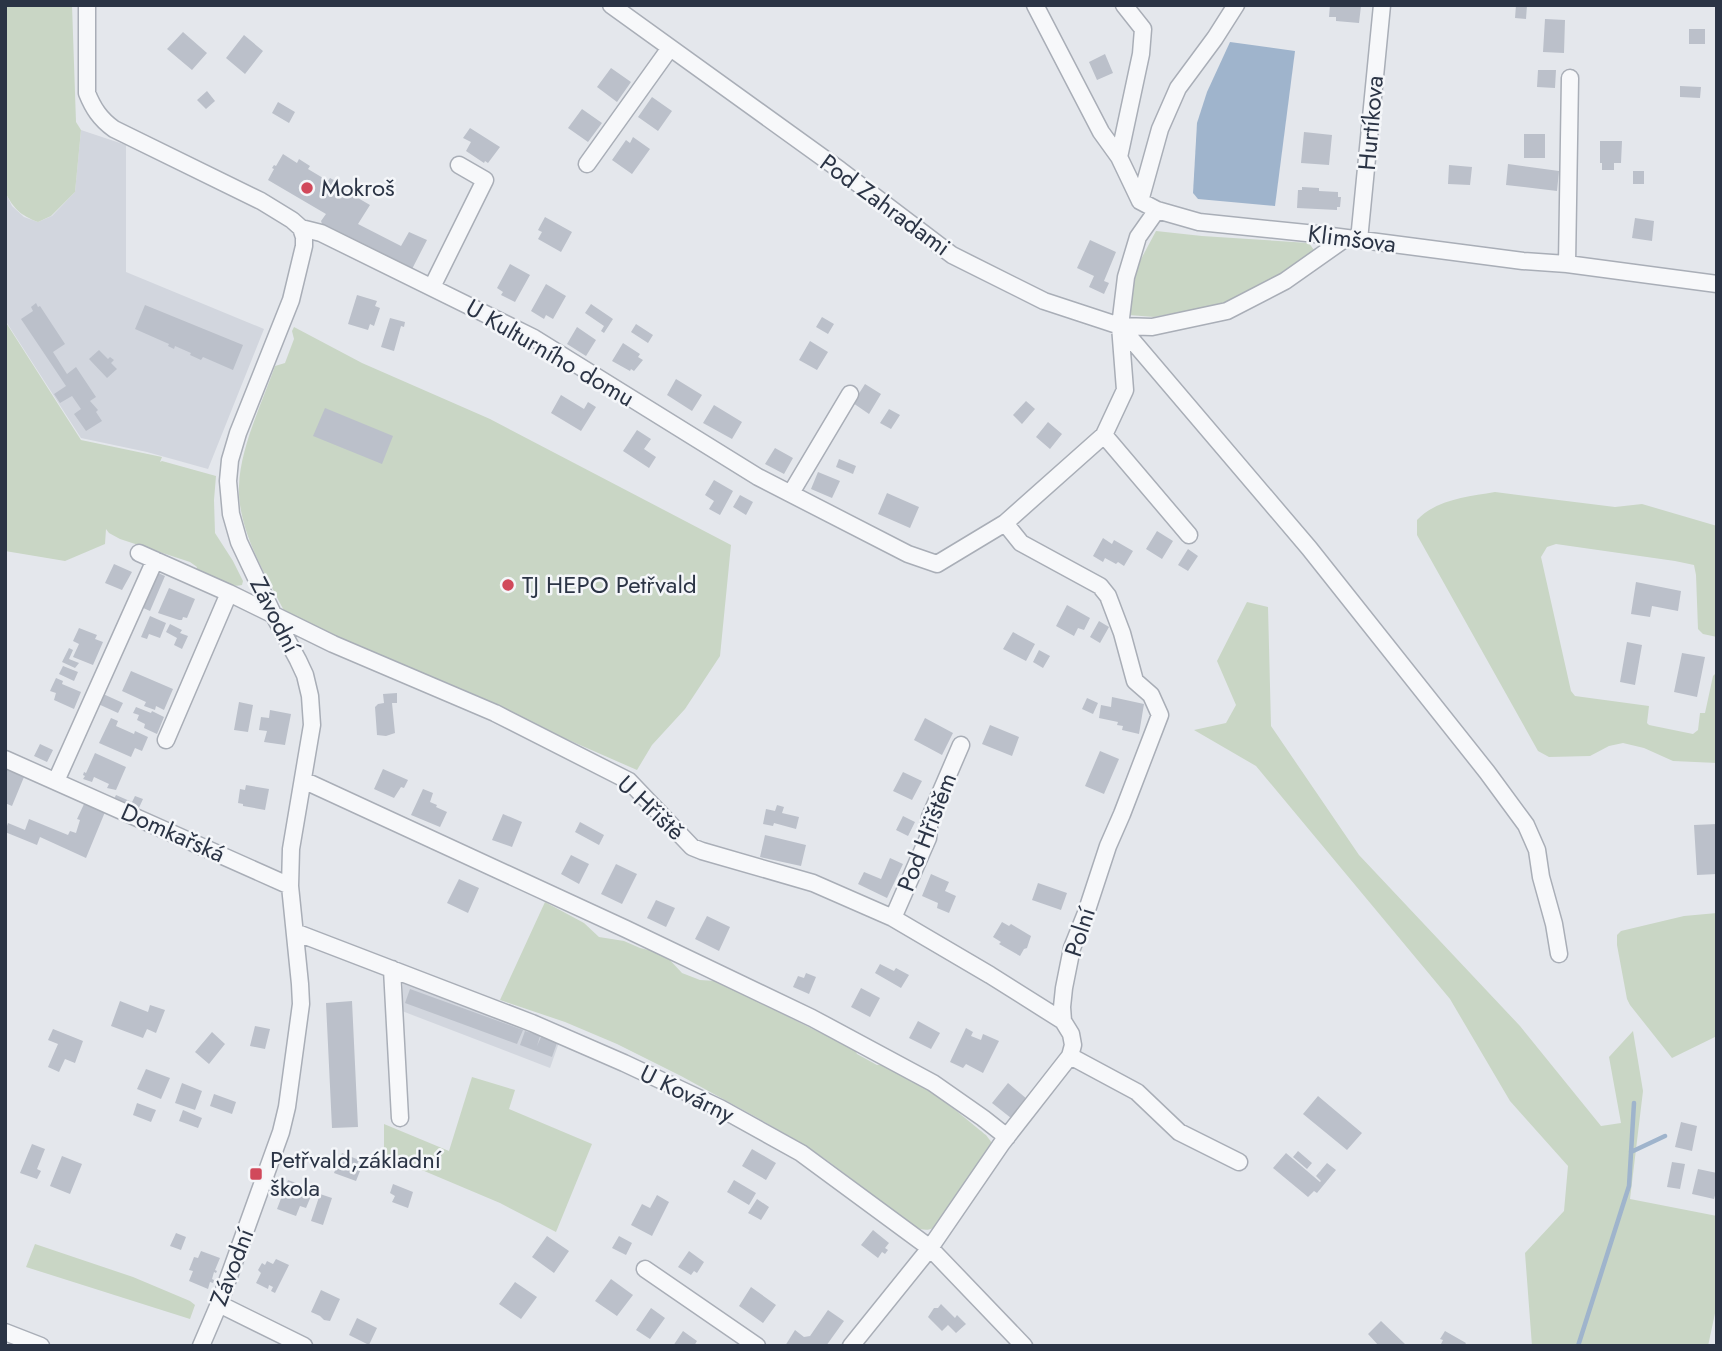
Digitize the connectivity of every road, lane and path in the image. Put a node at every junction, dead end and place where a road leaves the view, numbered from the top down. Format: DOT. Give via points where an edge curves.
graph roads {
  1 [pos="87,5"];
  2 [pos="611,5"];
  3 [pos="1035,5"];
  4 [pos="1124,5"];
  5 [pos="1236,5"];
  6 [pos="1382,5"];
  7 [pos="670,48"];
  8 [pos="1570,78"];
  9 [pos="1119,157"];
  10 [pos="587,164"];
  11 [pos="459,165"];
  12 [pos="1140,201"];
  13 [pos="1157,210"];
  14 [pos="301,228"];
  15 [pos="1353,239"];
  16 [pos="1567,264"];
  17 [pos="1717,284"];
  18 [pos="432,287"];
  19 [pos="1121,326"];
  20 [pos="850,394"];
  21 [pos="1104,435"];
  22 [pos="791,493"];
  23 [pos="1005,523"];
  24 [pos="1189,535"];
  25 [pos="139,553"];
  26 [pos="155,560"];
  27 [pos="229,593"];
  28 [pos="273,614"];
  29 [pos="166,740"];
  30 [pos="961,746"];
  31 [pos="5,759"];
  32 [pos="303,780"];
  33 [pos="56,781"];
  34 [pos="290,886"];
  35 [pos="894,918"];
  36 [pos="295,932"];
  37 [pos="1559,954"];
  38 [pos="392,969"];
  39 [pos="1063,1021"];
  40 [pos="1070,1056"];
  41 [pos="400,1118"];
  42 [pos="1007,1137"];
  43 [pos="1239,1162"];
  44 [pos="930,1248"];
  45 [pos="645,1269"];
  46 [pos="223,1306"];
  47 [pos="5,1332"];
  48 [pos="41,1346"];
  49 [pos="201,1346"];
  50 [pos="304,1346"];
  51 [pos="757,1346"];
  52 [pos="851,1346"];
  53 [pos="1024,1346"];
  1 -- 14 [label="street" via="87,93 106,123 261,201"];
  2 -- 7 [label="street, Pod Zahradami"];
  3 -- 9 [label="street" via="1101,132"];
  4 -- 9 [label="street" via="1143,29"];
  5 -- 12 [label="street" via="1178,88 1160,129"];
  6 -- 15 [label="street, Hurtíkova"];
  7 -- 10 [label="street"];
  7 -- 19 [label="street, Pod Zahradami" via="952,255 1044,300"];
  8 -- 16 [label="street"];
  9 -- 12 [label="street"];
  11 -- 18 [label="street" via="485,180"];
  12 -- 13 [label="street, Klimšova"];
  13 -- 15 [label="street, Klimšova" via="1199,222"];
  13 -- 19 [label="street, U Kulturního domu" via="1138,237 1126,276"];
  14 -- 18 [label="street, U Kulturního domu" via="321,233"];
  14 -- 28 [label="street, Závodní" via="304,246 294,289 237,433 228,481 233,526"];
  15 -- 16 [label="street, Klimšova"];
  15 -- 19 [label="street" via="1227,311 1152,327"];
  16 -- 17 [label="street, Klimšova"];
  18 -- 22 [label="street, U Kulturního domu" via="534,338"];
  19 -- 21 [label="street, U Kulturního domu" via="1125,390"];
  19 -- 37 [label="street" via="1309,548 1526,825 1537,850"];
  20 -- 22 [label="street"];
  21 -- 23 [label="street, U Kulturního domu"];
  21 -- 24 [label="street"];
  22 -- 23 [label="street, U Kulturního domu" via="908,554 937,564"];
  23 -- 39 [label="street, Polní" via="1021,543 1100,586 1122,633 1135,681 1151,695 1160,715 1072,948"];
  25 -- 26 [label="street, U Hřiště"];
  26 -- 27 [label="street, U Hřiště"];
  26 -- 33 [label="street"];
  27 -- 28 [label="street, U Hřiště"];
  27 -- 29 [label="street"];
  28 -- 32 [label="street, Závodní" via="301,667 310,696 312,725"];
  28 -- 35 [label="street, U Hřiště" via="495,713 629,781 692,847 813,883"];
  30 -- 35 [label="street, Pod Hřištěm"];
  31 -- 33 [label="street, Domkařská"];
  32 -- 34 [label="street, Závodní" via="291,849"];
  32 -- 42 [label="street" via="812,1018 933,1083"];
  33 -- 34 [label="street, Domkařská"];
  34 -- 36 [label="street, Závodní"];
  35 -- 39 [label="street, U Hřiště"];
  36 -- 38 [label="street, U Kovárny"];
  36 -- 46 [label="street, Závodní" via="301,1003 287,1107"];
  38 -- 41 [label="street"];
  38 -- 44 [label="street, U Kovárny" via="577,1042 720,1108 801,1153"];
  39 -- 40 [label="street, Polní" via="1073,1045"];
  40 -- 42 [label="street"];
  40 -- 43 [label="street" via="1137,1092 1179,1132"];
  42 -- 44 [label="street"];
  44 -- 52 [label="street"];
  44 -- 53 [label="street, U Kovárny"];
  45 -- 51 [label="street"];
  46 -- 49 [label="street, Závodní"];
  46 -- 50 [label="street"];
  47 -- 48 [label="street"];
}
